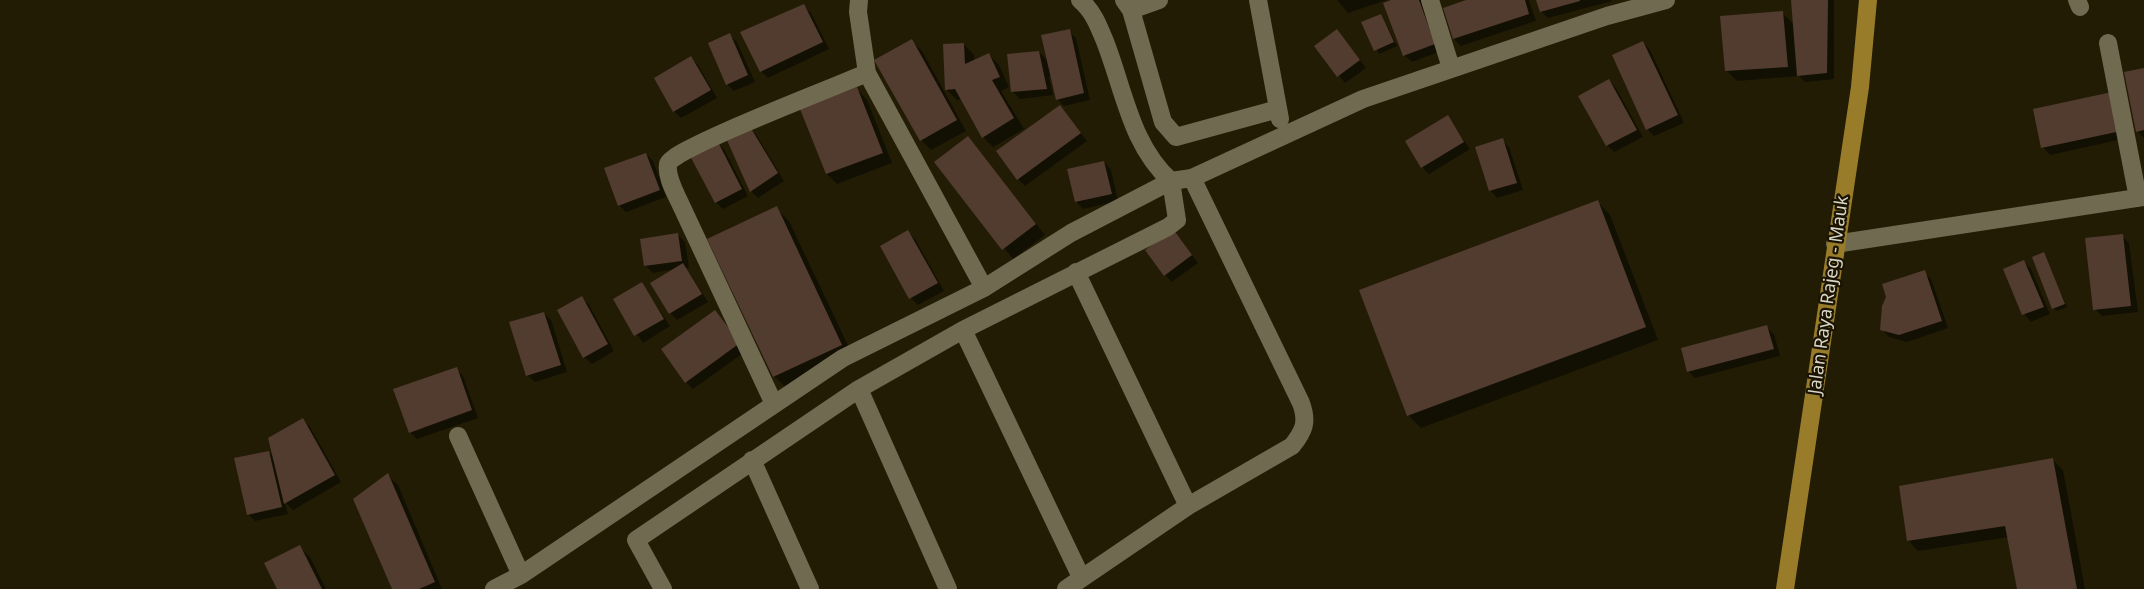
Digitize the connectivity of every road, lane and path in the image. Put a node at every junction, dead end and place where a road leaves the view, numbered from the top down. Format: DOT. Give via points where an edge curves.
graph roads {
  1 [pos="859,0"];
  2 [pos="1080,0"];
  3 [pos="1159,0"];
  4 [pos="1258,0"];
  5 [pos="1430,0"];
  6 [pos="1666,0"];
  7 [pos="1868,0"];
  8 [pos="1127,5"];
  9 [pos="2108,43"];
  10 [pos="1451,68"];
  11 [pos="867,73"];
  12 [pos="1278,109"];
  13 [pos="1283,136"];
  14 [pos="1192,178"];
  15 [pos="1172,181"];
  16 [pos="2141,197"];
  17 [pos="1835,244"];
  18 [pos="1076,272"];
  19 [pos="984,288"];
  20 [pos="963,330"];
  21 [pos="859,389"];
  22 [pos="773,402"];
  23 [pos="459,436"];
  24 [pos="752,460"];
  25 [pos="1188,506"];
  26 [pos="520,575"];
  27 [pos="1081,576"];
  28 [pos="494,589"];
  29 [pos="663,589"];
  30 [pos="810,589"];
  31 [pos="948,589"];
  32 [pos="1066,589"];
  33 [pos="1785,589"];
  1 -- 11 [label="street"];
  2 -- 15 [label="street" via="1096,18 1139,141 1157,168"];
  3 -- 8 [label="street"];
  4 -- 12 [label="street"];
  5 -- 10 [label="street"];
  6 -- 10 [label="street"];
  7 -- 17 [label="main road, Jalan Raya Rajeg - Mauk" via="1860,87"];
  8 -- 12 [label="street" via="1163,122 1176,137"];
  9 -- 16 [label="street"];
  10 -- 13 [label="street" via="1363,99"];
  11 -- 19 [label="street"];
  11 -- 22 [label="street" via="708,139 672,157 668,164 680,203"];
  12 -- 13 [label="street"];
  13 -- 14 [label="street"];
  14 -- 15 [label="street"];
  14 -- 25 [label="street" via="1301,403 1305,424 1292,446"];
  15 -- 18 [label="street" via="1177,220 1145,241"];
  15 -- 19 [label="street" via="1071,233"];
  16 -- 17 [label="street"];
  17 -- 33 [label="main road, Jalan Raya Rajeg - Mauk"];
  18 -- 20 [label="street"];
  18 -- 25 [label="street"];
  19 -- 22 [label="street" via="843,358"];
  20 -- 21 [label="street"];
  20 -- 27 [label="street"];
  21 -- 24 [label="street"];
  21 -- 31 [label="street"];
  22 -- 26 [label="street"];
  23 -- 26 [label="street"];
  24 -- 29 [label="street" via="636,540"];
  24 -- 30 [label="street"];
  25 -- 27 [label="street"];
  26 -- 28 [label="street"];
  27 -- 32 [label="street"];
}
